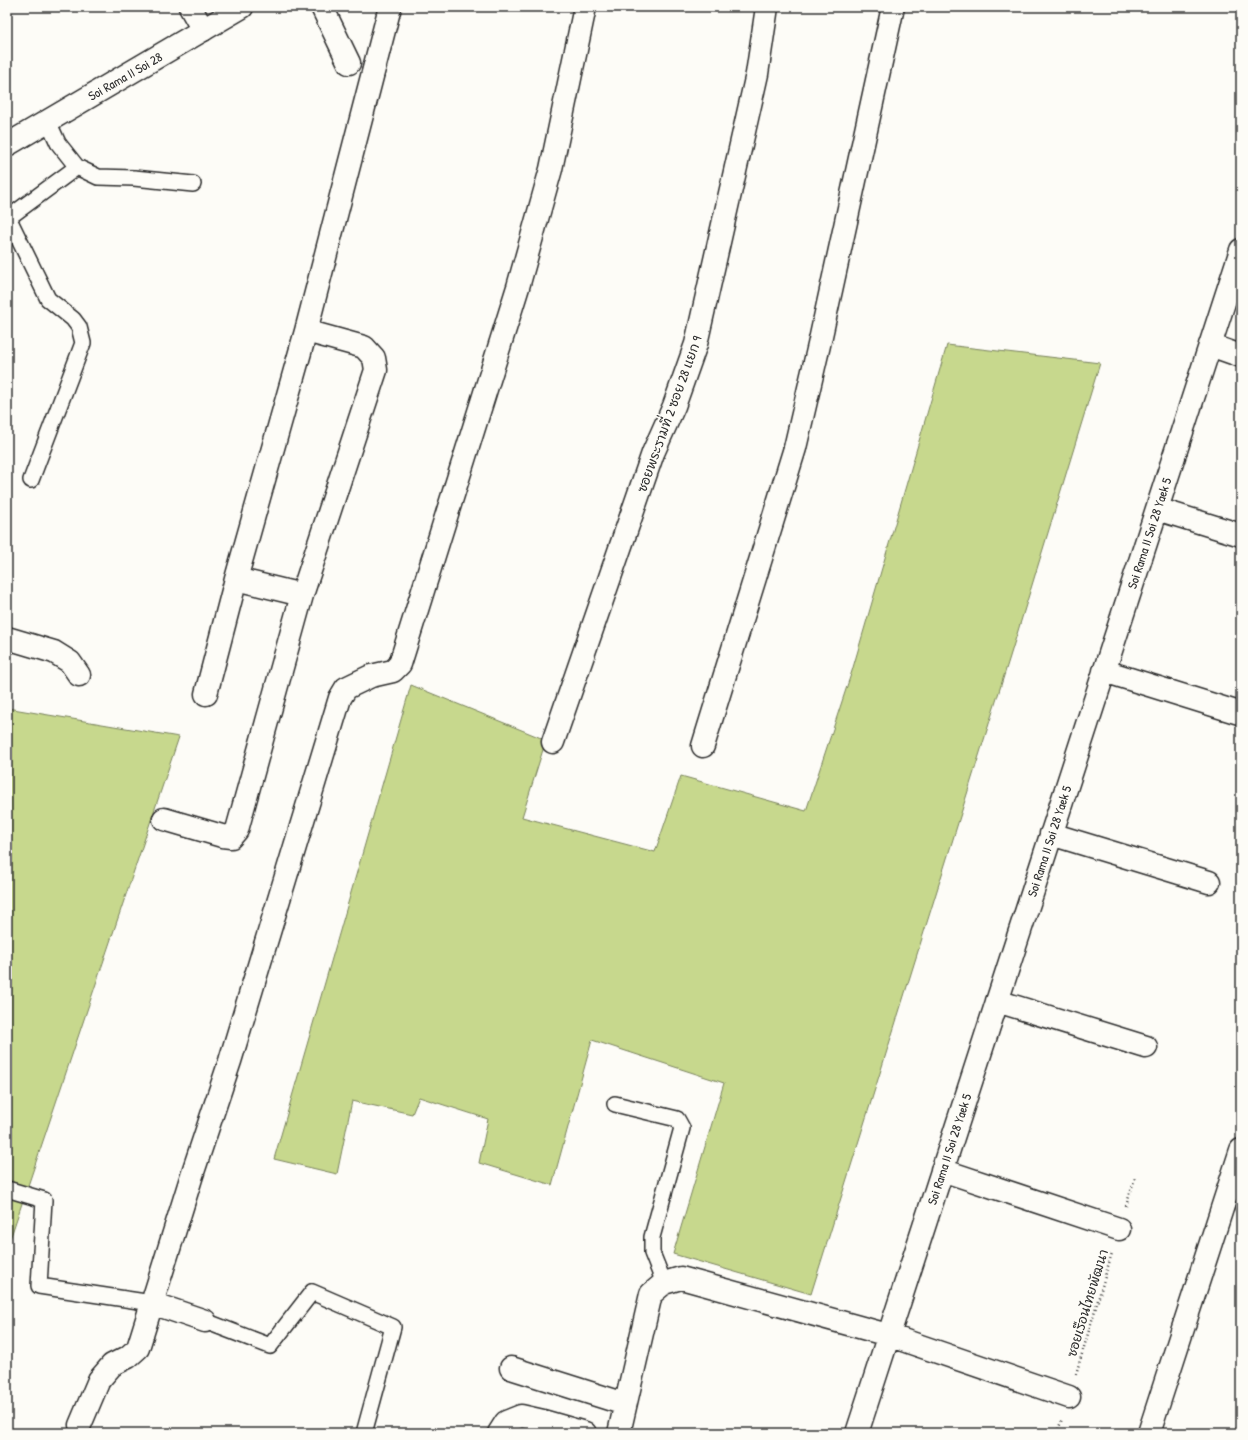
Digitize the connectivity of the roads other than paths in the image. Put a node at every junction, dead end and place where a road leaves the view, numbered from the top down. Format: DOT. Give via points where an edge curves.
graph roads {
  1 [pos="190,7"];
  2 [pos="242,7"];
  3 [pos="322,7"];
  4 [pos="390,7"];
  5 [pos="585,7"];
  6 [pos="767,7"];
  7 [pos="893,7"];
  8 [pos="203,30"];
  9 [pos="349,63"];
  10 [pos="48,121"];
  11 [pos="7,145"];
  12 [pos="77,167"];
  13 [pos="193,184"];
  14 [pos="8,217"];
  15 [pos="1241,250"];
  16 [pos="306,331"];
  17 [pos="1210,346"];
  18 [pos="1241,356"];
  19 [pos="31,480"];
  20 [pos="1157,509"];
  21 [pos="1241,535"];
  22 [pos="236,579"];
  23 [pos="302,595"];
  24 [pos="7,638"];
  25 [pos="1104,671"];
  26 [pos="79,675"];
  27 [pos="206,694"];
  28 [pos="1239,713"];
  29 [pos="553,742"];
  30 [pos="703,746"];
  31 [pos="164,819"];
  32 [pos="1051,834"];
  33 [pos="1209,882"];
  34 [pos="997,1001"];
  35 [pos="1146,1046"];
  36 [pos="615,1104"];
  37 [pos="1241,1150"];
  38 [pos="942,1170"];
  39 [pos="7,1189"];
  40 [pos="1120,1229"];
  41 [pos="664,1283"];
  42 [pos="152,1304"];
  43 [pos="205,1321"];
  44 [pos="888,1335"];
  45 [pos="512,1368"];
  46 [pos="1069,1397"];
  47 [pos="625,1404"];
  48 [pos="80,1425"];
  49 [pos="364,1433"];
  50 [pos="499,1433"];
  51 [pos="585,1433"];
  52 [pos="619,1433"];
  53 [pos="856,1433"];
  54 [pos="1149,1433"];
  1 -- 8 [label="street"];
  2 -- 8 [label="street, Soi Rama II Soi 28"];
  3 -- 9 [label="street"];
  4 -- 16 [label="street"];
  5 -- 42 [label="street" via="552,169 518,287 400,664 393,672 371,676 346,688 340,698 230,1061"];
  6 -- 29 [label="street, ซอยพระรามที่ 2 ซอย 28 แยก 9" via="756,74 696,344 674,406 653,453"];
  7 -- 30 [label="street" via="795,448"];
  8 -- 10 [label="street, Soi Rama II Soi 28"];
  10 -- 11 [label="street, Soi Rama II Soi 28"];
  10 -- 12 [label="lane" via="58,143"];
  12 -- 13 [label="lane" via="98,177"];
  12 -- 14 [label="lane"];
  14 -- 19 [label="lane" via="48,299 79,327 82,343"];
  15 -- 17 [label="street, Soi Rama II Soi 28 Yaek 5"];
  16 -- 22 [label="street"];
  16 -- 23 [label="street" via="364,348 374,358 376,370"];
  17 -- 18 [label="street"];
  17 -- 20 [label="street, Soi Rama II Soi 28 Yaek 5"];
  20 -- 21 [label="street"];
  20 -- 25 [label="street, Soi Rama II Soi 28 Yaek 5"];
  22 -- 23 [label="street"];
  22 -- 27 [label="street"];
  23 -- 31 [label="street" via="237,830 231,837 222,836"];
  24 -- 26 [label="street" via="54,652 70,662"];
  25 -- 28 [label="street"];
  25 -- 32 [label="street, Soi Rama II Soi 28 Yaek 5"];
  32 -- 33 [label="street"];
  32 -- 34 [label="street, Soi Rama II Soi 28 Yaek 5"];
  34 -- 35 [label="street"];
  34 -- 38 [label="street, Soi Rama II Soi 28 Yaek 5"];
  36 -- 41 [label="lane" via="677,1119 682,1128 652,1237 652,1253"];
  37 -- 54 [label="street"];
  38 -- 40 [label="street"];
  38 -- 44 [label="street, Soi Rama II Soi 28 Yaek 5"];
  39 -- 42 [label="lane" via="44,1200 39,1286"];
  41 -- 44 [label="street" via="681,1278"];
  41 -- 47 [label="street" via="652,1294"];
  42 -- 43 [label="street"];
  42 -- 48 [label="street" via="138,1348 112,1366 99,1380"];
  43 -- 49 [label="lane" via="270,1346 312,1292 393,1327"];
  44 -- 46 [label="street"];
  44 -- 53 [label="street, Soi Rama II Soi 28 Yaek 5"];
  45 -- 47 [label="street"];
  47 -- 52 [label="street"];
  50 -- 51 [label="street" via="506,1422 521,1416"];
}
